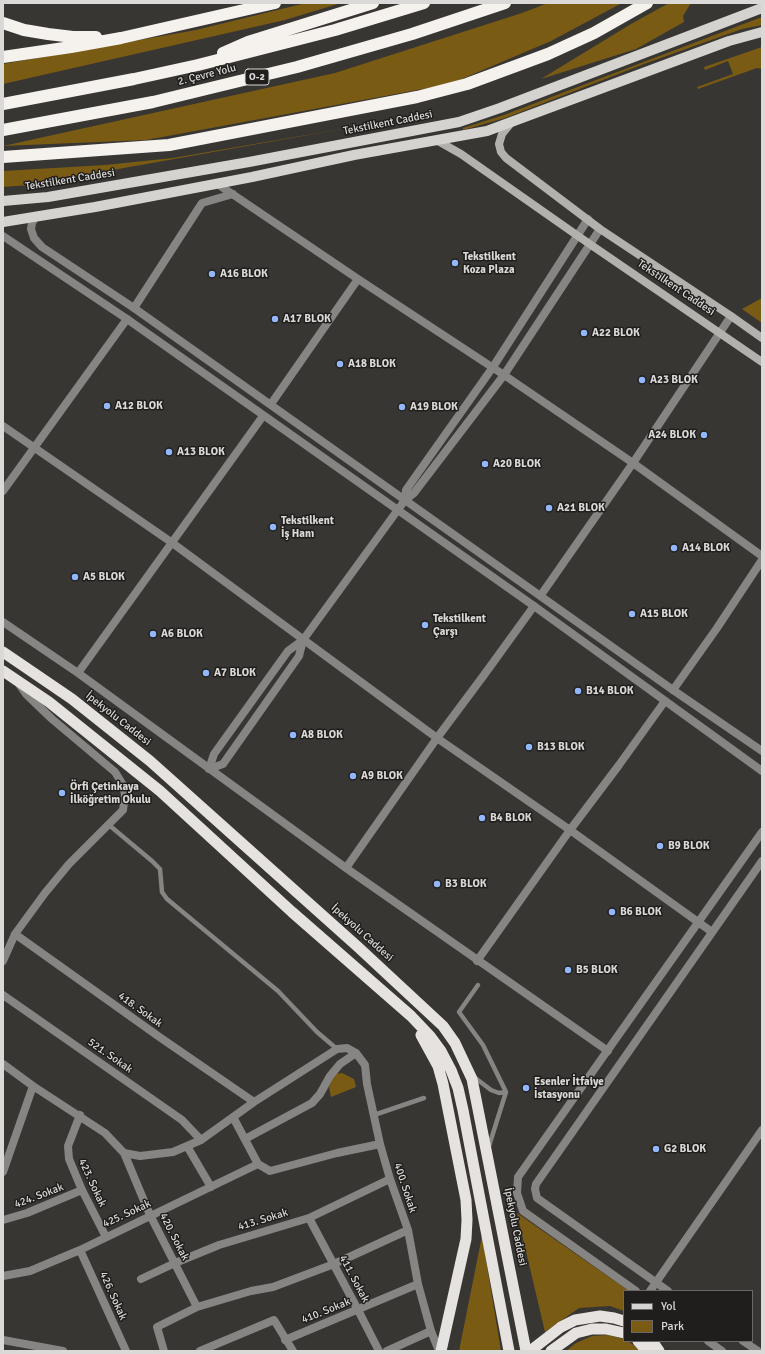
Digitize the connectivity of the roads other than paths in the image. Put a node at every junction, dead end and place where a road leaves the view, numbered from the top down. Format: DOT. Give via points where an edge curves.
graph roads {
  1 [pos="275,3"];
  2 [pos="373,3"];
  3 [pos="424,3"];
  4 [pos="505,3"];
  5 [pos="647,3"];
  6 [pos="762,8"];
  7 [pos="3,23"];
  8 [pos="762,32"];
  9 [pos="139,33"];
  10 [pos="3,57"];
  11 [pos="198,65"];
  12 [pos="3,104"];
  13 [pos="511,123"];
  14 [pos="3,130"];
  15 [pos="438,141"];
  16 [pos="3,157"];
  17 [pos="216,183"];
  18 [pos="233,194"];
  19 [pos="3,201"];
  20 [pos="36,216"];
  21 [pos="588,219"];
  22 [pos="3,222"];
  23 [pos="600,229"];
  24 [pos="3,236"];
  25 [pos="578,236"];
  26 [pos="589,244"];
  27 [pos="358,279"];
  28 [pos="134,308"];
  29 [pos="731,316"];
  30 [pos="127,319"];
  31 [pos="720,332"];
  32 [pos="762,338"];
  33 [pos="762,362"];
  34 [pos="493,367"];
  35 [pos="504,375"];
  36 [pos="271,404"];
  37 [pos="263,416"];
  38 [pos="3,426"];
  39 [pos="34,448"];
  40 [pos="633,463"];
  41 [pos="3,491"];
  42 [pos="405,500"];
  43 [pos="397,510"];
  44 [pos="171,542"];
  45 [pos="762,556"];
  46 [pos="762,560"];
  47 [pos="541,595"];
  48 [pos="534,606"];
  49 [pos="3,622"];
  50 [pos="303,640"];
  51 [pos="3,652"];
  52 [pos="3,671"];
  53 [pos="78,673"];
  54 [pos="14,678"];
  55 [pos="673,690"];
  56 [pos="665,702"];
  57 [pos="437,738"];
  58 [pos="762,751"];
  59 [pos="208,769"];
  60 [pos="762,772"];
  61 [pos="109,825"];
  62 [pos="570,830"];
  63 [pos="762,832"];
  64 [pos="762,861"];
  65 [pos="346,868"];
  66 [pos="699,922"];
  67 [pos="712,932"];
  68 [pos="15,934"];
  69 [pos="3,960"];
  70 [pos="477,961"];
  71 [pos="478,985"];
  72 [pos="3,995"];
  73 [pos="411,1016"];
  74 [pos="337,1049"];
  75 [pos="608,1051"];
  76 [pos="356,1053"];
  77 [pos="3,1064"];
  78 [pos="469,1072"];
  79 [pos="33,1086"];
  80 [pos="506,1092"];
  81 [pos="424,1098"];
  82 [pos="254,1102"];
  83 [pos="80,1115"];
  84 [pos="374,1115"];
  85 [pos="232,1117"];
  86 [pos="762,1130"];
  87 [pos="245,1139"];
  88 [pos="201,1140"];
  89 [pos="380,1144"];
  90 [pos="187,1146"];
  91 [pos="487,1152"];
  92 [pos="124,1153"];
  93 [pos="258,1164"];
  94 [pos="3,1172"];
  95 [pos="390,1179"];
  96 [pos="211,1187"];
  97 [pos="82,1190"];
  98 [pos="150,1215"];
  99 [pos="309,1218"];
  100 [pos="3,1220"];
  101 [pos="408,1230"];
  102 [pos="106,1236"];
  103 [pos="80,1250"];
  104 [pos="175,1263"];
  105 [pos="334,1264"];
  106 [pos="3,1276"];
  107 [pos="141,1279"];
  108 [pos="656,1283"];
  109 [pos="418,1284"];
  110 [pos="635,1290"];
  111 [pos="651,1290"];
  112 [pos="666,1290"];
  113 [pos="197,1307"];
  114 [pos="358,1310"];
  115 [pos="623,1321"];
  116 [pos="431,1331"];
  117 [pos="623,1333"];
  118 [pos="3,1340"];
  119 [pos="286,1340"];
  120 [pos="639,1342"];
  121 [pos="653,1342"];
  122 [pos="709,1342"];
  123 [pos="744,1342"];
  124 [pos="528,1350"];
  125 [pos="63,1351"];
  126 [pos="126,1351"];
  127 [pos="164,1351"];
  128 [pos="200,1351"];
  129 [pos="293,1351"];
  130 [pos="379,1351"];
  131 [pos="387,1351"];
  132 [pos="440,1351"];
  133 [pos="509,1351"];
  134 [pos="551,1351"];
  135 [pos="647,1351"];
  136 [pos="659,1351"];
  137 [pos="722,1351"];
  138 [pos="758,1351"];
  1 -- 9 [label="highway"];
  2 -- 11 [label="highway" via="248,42"];
  3 -- 11 [label="highway, 2. Çevre Yolu / O-2" via="335,30"];
  4 -- 14 [label="highway, 2. Çevre Yolu / O-2" via="412,34 290,69 153,102"];
  5 -- 16 [label="highway" via="548,54 467,84 417,97 169,145"];
  6 -- 19 [label="main road, Tekstilkent Caddesi" via="459,122 48,197"];
  7 -- 9 [label="highway" via="24,30 73,37"];
  8 -- 13 [label="main road" via="729,41"];
  9 -- 10 [label="highway"];
  11 -- 12 [label="highway, 2. Çevre Yolu / O-2"];
  13 -- 15 [label="main road" via="487,131"];
  13 -- 21 [label="main road, Tekstilkent Caddesi" via="502,134 499,144 501,152"];
  15 -- 17 [label="main road"];
  15 -- 25 [label="main road, Tekstilkent Caddesi" via="461,154"];
  17 -- 18 [label="street"];
  17 -- 20 [label="main road"];
  18 -- 27 [label="street"];
  18 -- 28 [label="street" via="202,203"];
  20 -- 22 [label="main road"];
  20 -- 28 [label="street" via="31,229 42,248"];
  21 -- 23 [label="main road, Tekstilkent Caddesi"];
  21 -- 25 [label="street"];
  23 -- 26 [label="street"];
  23 -- 29 [label="main road, Tekstilkent Caddesi"];
  24 -- 30 [label="street"];
  25 -- 26 [label="main road, Tekstilkent Caddesi"];
  25 -- 34 [label="street"];
  26 -- 31 [label="main road, Tekstilkent Caddesi"];
  26 -- 35 [label="street"];
  27 -- 34 [label="street"];
  27 -- 36 [label="street"];
  28 -- 30 [label="street"];
  28 -- 36 [label="street"];
  29 -- 31 [label="street"];
  29 -- 32 [label="main road, Tekstilkent Caddesi"];
  30 -- 37 [label="street"];
  30 -- 39 [label="street"];
  31 -- 33 [label="main road, Tekstilkent Caddesi"];
  31 -- 40 [label="street"];
  34 -- 35 [label="street"];
  34 -- 42 [label="street" via="406,490"];
  35 -- 40 [label="street"];
  35 -- 42 [label="street" via="414,493"];
  36 -- 37 [label="street"];
  36 -- 42 [label="street"];
  37 -- 43 [label="street"];
  37 -- 44 [label="street"];
  38 -- 39 [label="street"];
  39 -- 41 [label="street"];
  39 -- 44 [label="street"];
  40 -- 45 [label="street"];
  40 -- 47 [label="street"];
  42 -- 43 [label="street"];
  42 -- 47 [label="street"];
  43 -- 48 [label="street"];
  43 -- 50 [label="street"];
  44 -- 50 [label="street"];
  44 -- 53 [label="street"];
  46 -- 55 [label="street"];
  47 -- 48 [label="street"];
  47 -- 55 [label="street"];
  48 -- 56 [label="street"];
  48 -- 57 [label="street"];
  49 -- 53 [label="street"];
  50 -- 57 [label="street"];
  50 -- 59 [label="street" via="288,651 214,754"];
  50 -- 59 [label="street" via="299,656 223,764"];
  51 -- 78 [label="highway, İpekyolu Caddesi" via="72,699 150,761 358,947 443,1026 455,1043"];
  52 -- 54 [label="highway"];
  53 -- 59 [label="street"];
  54 -- 61 [label="street" via="26,694 115,772 123,784 123,810"];
  54 -- 73 [label="highway" via="49,702 160,791"];
  55 -- 56 [label="street"];
  55 -- 58 [label="street"];
  56 -- 60 [label="street"];
  56 -- 62 [label="street"];
  57 -- 62 [label="street"];
  57 -- 65 [label="street"];
  59 -- 65 [label="street"];
  61 -- 68 [label="street" via="70,864"];
  61 -- 74 [label="lane" via="160,869 162,892 167,899 278,991"];
  62 -- 66 [label="street"];
  62 -- 70 [label="street"];
  63 -- 66 [label="street"];
  64 -- 67 [label="street"];
  65 -- 70 [label="street"];
  66 -- 67 [label="street"];
  66 -- 75 [label="street"];
  67 -- 108 [label="street" via="536,1184 535,1189 537,1198"];
  68 -- 69 [label="street"];
  68 -- 82 [label="street, 418. Sokak"];
  70 -- 75 [label="street"];
  71 -- 80 [label="lane" via="459,1012 483,1045"];
  72 -- 88 [label="street, 521. Sokak" via="182,1120"];
  73 -- 132 [label="highway" via="435,1059 444,1084 466,1200 466,1239"];
  73 -- 133 [label="highway" via="441,1051 458,1088"];
  74 -- 76 [label="street" via="347,1048"];
  74 -- 82 [label="street"];
  75 -- 110 [label="street" via="518,1178 516,1193 522,1211"];
  76 -- 84 [label="street, 400. Sokak" via="365,1065 366,1084"];
  76 -- 87 [label="street" via="340,1064 312,1103"];
  77 -- 79 [label="street, 420. Sokak"];
  78 -- 80 [label="lane" via="491,1090"];
  78 -- 91 [label="highway, İpekyolu Caddesi"];
  79 -- 83 [label="street, 420. Sokak"];
  79 -- 94 [label="street"];
  80 -- 91 [label="lane"];
  81 -- 84 [label="lane"];
  82 -- 85 [label="street"];
  83 -- 92 [label="street, 420. Sokak" via="105,1132"];
  83 -- 97 [label="street, 423. Sokak" via="68,1146 69,1159"];
  84 -- 89 [label="street, 400. Sokak"];
  85 -- 87 [label="street"];
  85 -- 88 [label="street"];
  86 -- 108 [label="street"];
  87 -- 93 [label="street"];
  88 -- 90 [label="street"];
  89 -- 93 [label="street" via="270,1171"];
  89 -- 95 [label="street, 400. Sokak"];
  90 -- 92 [label="street" via="173,1152 140,1156"];
  90 -- 96 [label="street"];
  91 -- 124 [label="highway, İpekyolu Caddesi"];
  92 -- 98 [label="street, 420. Sokak"];
  93 -- 96 [label="street, 425. Sokak"];
  95 -- 99 [label="street, 413. Sokak"];
  95 -- 101 [label="street, 400. Sokak"];
  96 -- 98 [label="street, 425. Sokak"];
  97 -- 100 [label="street, 424. Sokak" via="27,1214"];
  97 -- 102 [label="street, 423. Sokak"];
  98 -- 102 [label="street, 425. Sokak"];
  98 -- 104 [label="street, 420. Sokak"];
  99 -- 104 [label="street, 413. Sokak" via="219,1245"];
  99 -- 105 [label="street, 411. Sokak"];
  101 -- 105 [label="street"];
  101 -- 109 [label="street, 400. Sokak"];
  102 -- 103 [label="street, 425. Sokak"];
  103 -- 106 [label="street, 425. Sokak" via="30,1271"];
  103 -- 126 [label="street, 426. Sokak"];
  104 -- 107 [label="street, 413. Sokak"];
  104 -- 113 [label="street, 420. Sokak"];
  105 -- 113 [label="street" via="273,1287"];
  105 -- 114 [label="street, 411. Sokak"];
  108 -- 111 [label="street"];
  108 -- 112 [label="street"];
  109 -- 114 [label="street, 410. Sokak"];
  109 -- 116 [label="street, 400. Sokak"];
  113 -- 127 [label="street" via="158,1326"];
  114 -- 119 [label="street, 410. Sokak"];
  114 -- 130 [label="street, 411. Sokak"];
  115 -- 124 [label="highway" via="600,1316 575,1320"];
  116 -- 131 [label="street"];
  116 -- 132 [label="street, 400. Sokak"];
  117 -- 134 [label="highway" via="592,1329 576,1333"];
  118 -- 125 [label="street"];
  119 -- 128 [label="street" via="274,1320"];
  119 -- 129 [label="street"];
  120 -- 135 [label="highway"];
  121 -- 136 [label="highway"];
  122 -- 137 [label="street"];
  123 -- 138 [label="street"];
}
